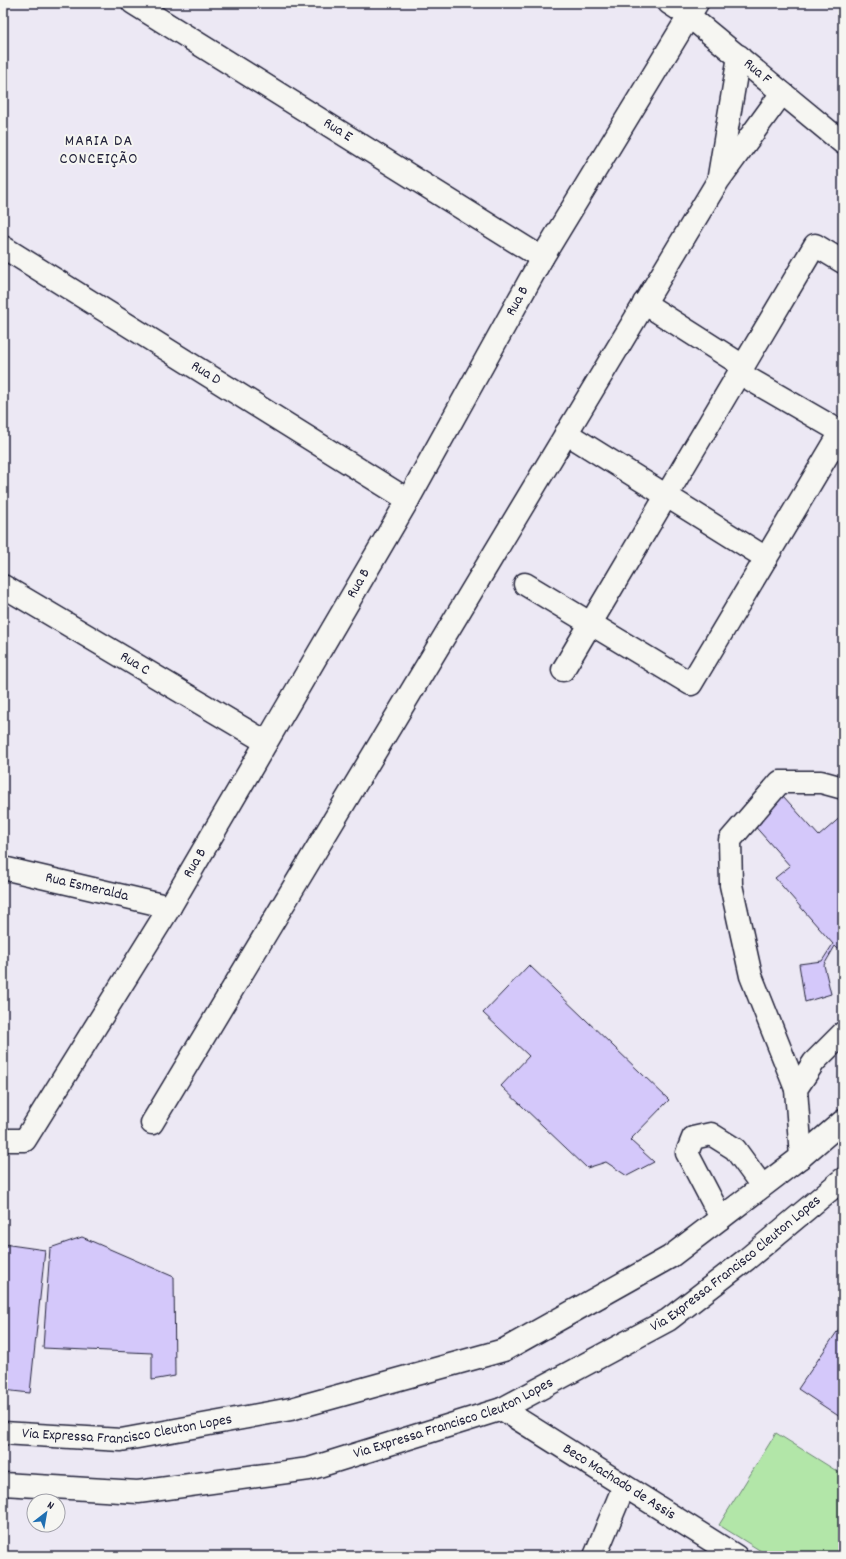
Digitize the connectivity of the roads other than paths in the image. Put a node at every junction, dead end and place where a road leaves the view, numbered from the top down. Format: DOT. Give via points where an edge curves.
graph roads {
  1 [pos="133,3"];
  2 [pos="668,3"];
  3 [pos="693,9"];
  4 [pos="739,56"];
  5 [pos="782,93"];
  6 [pos="843,143"];
  7 [pos="718,181"];
  8 [pos="3,246"];
  9 [pos="542,258"];
  10 [pos="843,262"];
  11 [pos="644,303"];
  12 [pos="741,369"];
  13 [pos="842,430"];
  14 [pos="566,433"];
  15 [pos="666,496"];
  16 [pos="408,500"];
  17 [pos="766,558"];
  18 [pos="525,584"];
  19 [pos="3,586"];
  20 [pos="591,624"];
  21 [pos="563,670"];
  22 [pos="266,742"];
  23 [pos="843,788"];
  24 [pos="3,868"];
  25 [pos="170,907"];
  26 [pos="843,1033"];
  27 [pos="796,1089"];
  28 [pos="843,1121"];
  29 [pos="152,1123"];
  30 [pos="3,1140"];
  31 [pos="801,1157"];
  32 [pos="843,1179"];
  33 [pos="762,1186"];
  34 [pos="721,1218"];
  35 [pos="502,1409"];
  36 [pos="3,1433"];
  37 [pos="3,1484"];
  38 [pos="624,1486"];
  39 [pos="594,1556"];
  40 [pos="736,1556"];
  1 -- 9 [label="main road, Rua E"];
  2 -- 3 [label="main road, Rua F"];
  3 -- 4 [label="main road, Rua F"];
  3 -- 9 [label="main road, Rua B"];
  4 -- 5 [label="main road, Rua F"];
  4 -- 7 [label="main road"];
  5 -- 6 [label="main road, Rua F"];
  5 -- 7 [label="main road"];
  7 -- 11 [label="main road"];
  8 -- 16 [label="main road, Rua D"];
  9 -- 16 [label="main road, Rua B"];
  10 -- 12 [label="main road" via="815,245"];
  11 -- 12 [label="main road"];
  11 -- 14 [label="main road"];
  12 -- 13 [label="main road"];
  12 -- 15 [label="main road"];
  13 -- 17 [label="main road"];
  14 -- 15 [label="main road"];
  14 -- 29 [label="main road"];
  15 -- 17 [label="main road"];
  15 -- 20 [label="main road"];
  16 -- 22 [label="main road, Rua B"];
  17 -- 20 [label="main road" via="691,684"];
  18 -- 20 [label="main road"];
  19 -- 22 [label="main road, Rua C"];
  20 -- 21 [label="main road"];
  22 -- 25 [label="main road, Rua B"];
  23 -- 27 [label="main road" via="821,782 780,782 730,840 731,885 751,976"];
  24 -- 25 [label="main road, Rua Esmeralda"];
  25 -- 30 [label="main road, Rua B" via="25,1140"];
  26 -- 27 [label="main road" via="814,1062"];
  27 -- 31 [label="main road"];
  28 -- 31 [label="main road, Via Expressa Francisco Cleuton Lopes"];
  31 -- 33 [label="main road, Via Expressa Francisco Cleuton Lopes"];
  32 -- 35 [label="main road, Via Expressa Francisco Cleuton Lopes" via="747,1259 668,1320"];
  33 -- 34 [label="main road, Via Expressa Francisco Cleuton Lopes"];
  33 -- 34 [label="main road" via="735,1149 711,1134 693,1138 687,1153"];
  34 -- 36 [label="main road, Via Expressa Francisco Cleuton Lopes" via="670,1257 504,1350 291,1409 121,1440"];
  35 -- 37 [label="main road, Via Expressa Francisco Cleuton Lopes" via="309,1469 138,1492"];
  35 -- 38 [label="main road, Beco Machado de Assis"];
  38 -- 39 [label="main road"];
  38 -- 40 [label="main road, Beco Machado de Assis"];
}
